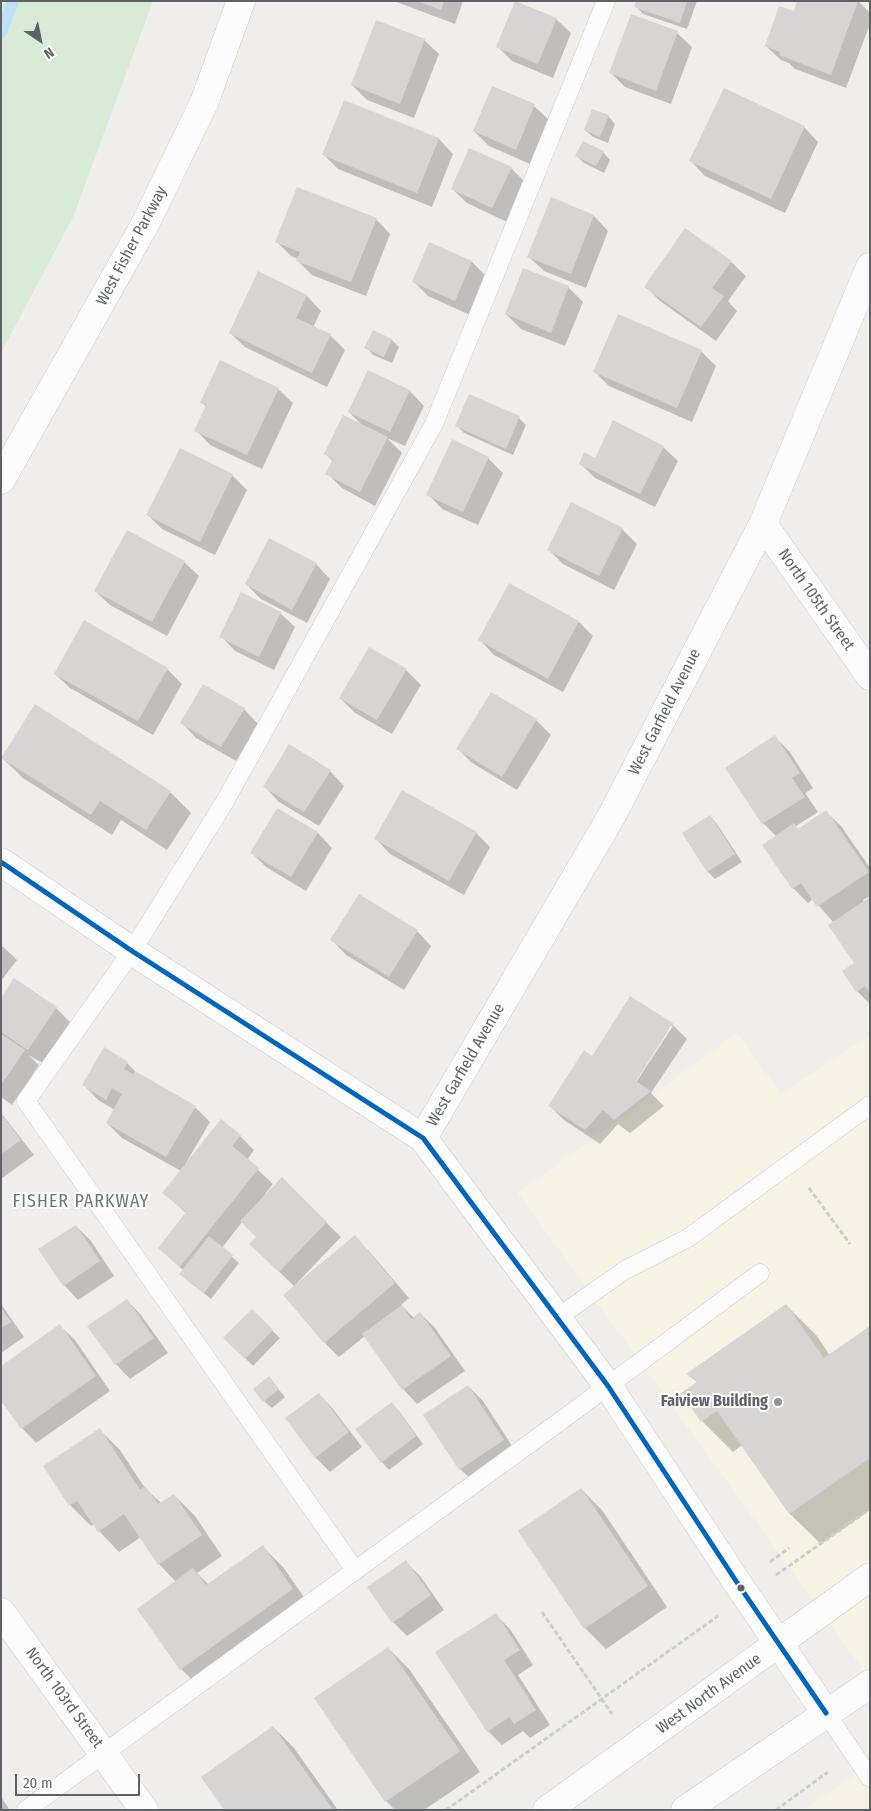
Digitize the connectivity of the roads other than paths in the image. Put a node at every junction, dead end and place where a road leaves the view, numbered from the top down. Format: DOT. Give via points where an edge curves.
graph roads {
  1 [pos="241,1"];
  2 [pos="606,1"];
  3 [pos="870,267"];
  4 [pos="1,480"];
  5 [pos="763,524"];
  6 [pos="870,676"];
  7 [pos="1,862"];
  8 [pos="132,951"];
  9 [pos="870,1105"];
  10 [pos="423,1138"];
  11 [pos="760,1273"];
  12 [pos="557,1318"];
  13 [pos="608,1386"];
  14 [pos="355,1570"];
  15 [pos="870,1577"];
  16 [pos="1,1612"];
  17 [pos="778,1643"];
  18 [pos="870,1684"];
  19 [pos="826,1713"];
  20 [pos="104,1753"];
  21 [pos="870,1778"];
  22 [pos="26,1810"];
  23 [pos="144,1810"];
  24 [pos="547,1810"];
  25 [pos="684,1810"];
  1 -- 4 [label="street, West Fisher Parkway" via="204,103 144,226"];
  2 -- 8 [label="lane" via="434,424 224,803"];
  3 -- 5 [label="street, West Garfield Avenue"];
  5 -- 6 [label="street, North 105th Street"];
  5 -- 10 [label="street, West Garfield Avenue" via="611,817"];
  7 -- 8 [label="street"];
  8 -- 10 [label="street"];
  8 -- 14 [label="lane" via="26,1101"];
  9 -- 12 [label="lane" via="688,1238 625,1270"];
  10 -- 12 [label="street"];
  11 -- 13 [label="lane"];
  12 -- 13 [label="street"];
  13 -- 14 [label="lane"];
  13 -- 17 [label="street"];
  14 -- 20 [label="lane"];
  15 -- 17 [label="street, West North Avenue"];
  16 -- 20 [label="street, North 103rd Street"];
  17 -- 19 [label="street"];
  17 -- 24 [label="street, West North Avenue"];
  18 -- 19 [label="street"];
  19 -- 21 [label="lane"];
  19 -- 25 [label="street"];
  20 -- 22 [label="lane"];
  20 -- 23 [label="street, North 103rd Street"];
}
